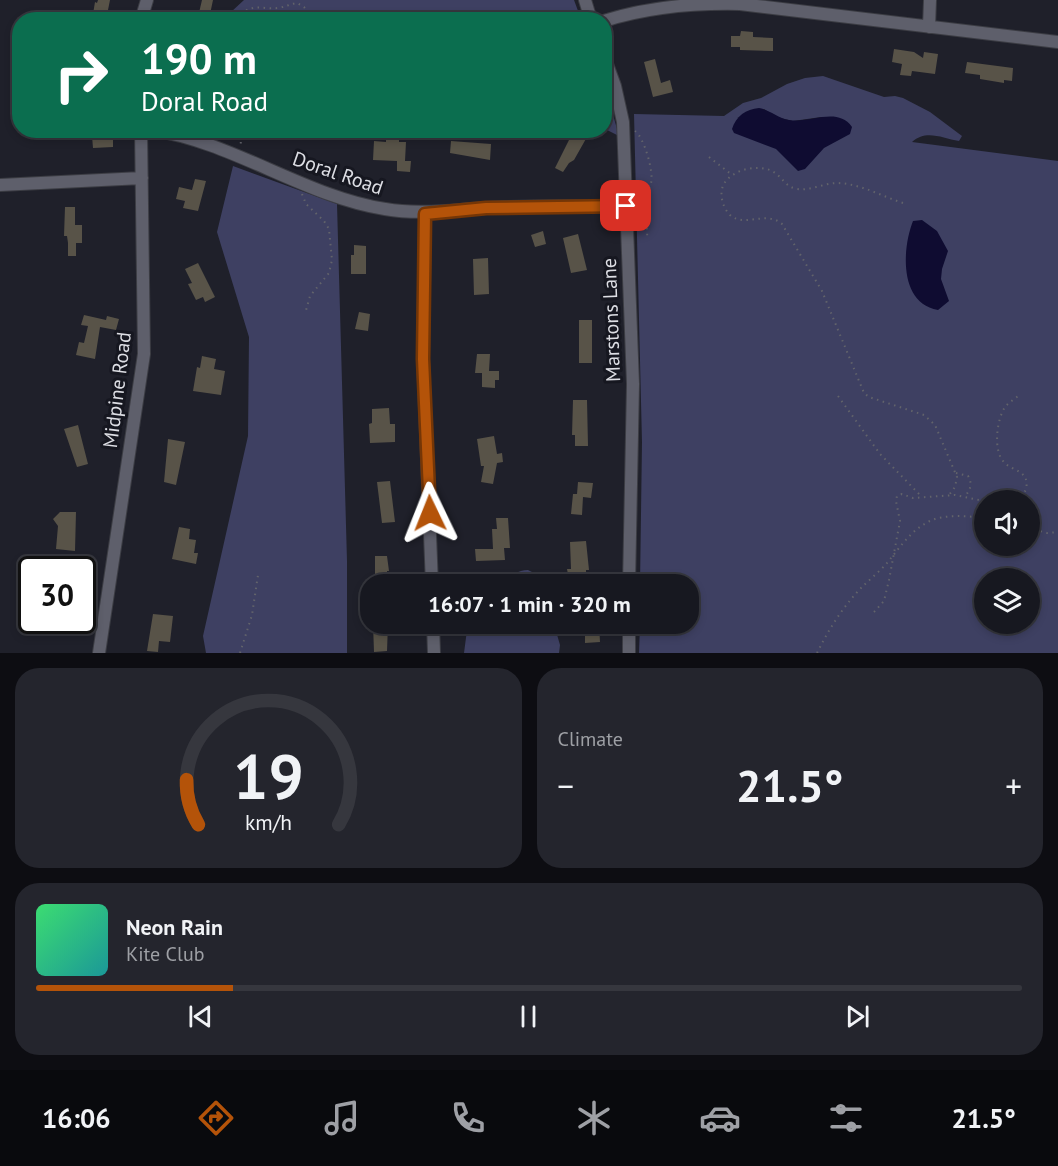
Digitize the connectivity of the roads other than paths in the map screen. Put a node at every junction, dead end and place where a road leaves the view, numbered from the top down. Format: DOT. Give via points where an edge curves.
graph roads {
  1 [pos="930,0"];
  2 [pos="612,19"];
  3 [pos="928,27"];
  4 [pos="1058,42"];
  5 [pos="612,78"];
  6 [pos="141,138"];
  7 [pos="184,138"];
  8 [pos="142,178"];
  9 [pos="0,185"];
  10 [pos="626,206"];
  11 [pos="425,214"];
  12 [pos="432,574"];
  13 [pos="629,574"];
  14 [pos="434,634"];
  15 [pos="629,634"];
  16 [pos="99,653"];
  17 [pos="434,653"];
  18 [pos="629,653"];
  1 -- 3 [label="street"];
  2 -- 3 [label="street" via="660,8 724,4"];
  3 -- 4 [label="street"];
  5 -- 10 [label="street, Marstons Lane" via="623,122"];
  6 -- 8 [label="street, Midpine Road"];
  7 -- 11 [label="street, Doral Road" via="345,199"];
  8 -- 9 [label="street"];
  8 -- 16 [label="street, Midpine Road" via="144,354"];
  10 -- 11 [label="street, Doral Road" via="486,208"];
  10 -- 13 [label="street, Marstons Lane" via="633,384"];
  11 -- 12 [label="street" via="423,359"];
  14 -- 17 [label="street"];
  15 -- 18 [label="street"];
}
